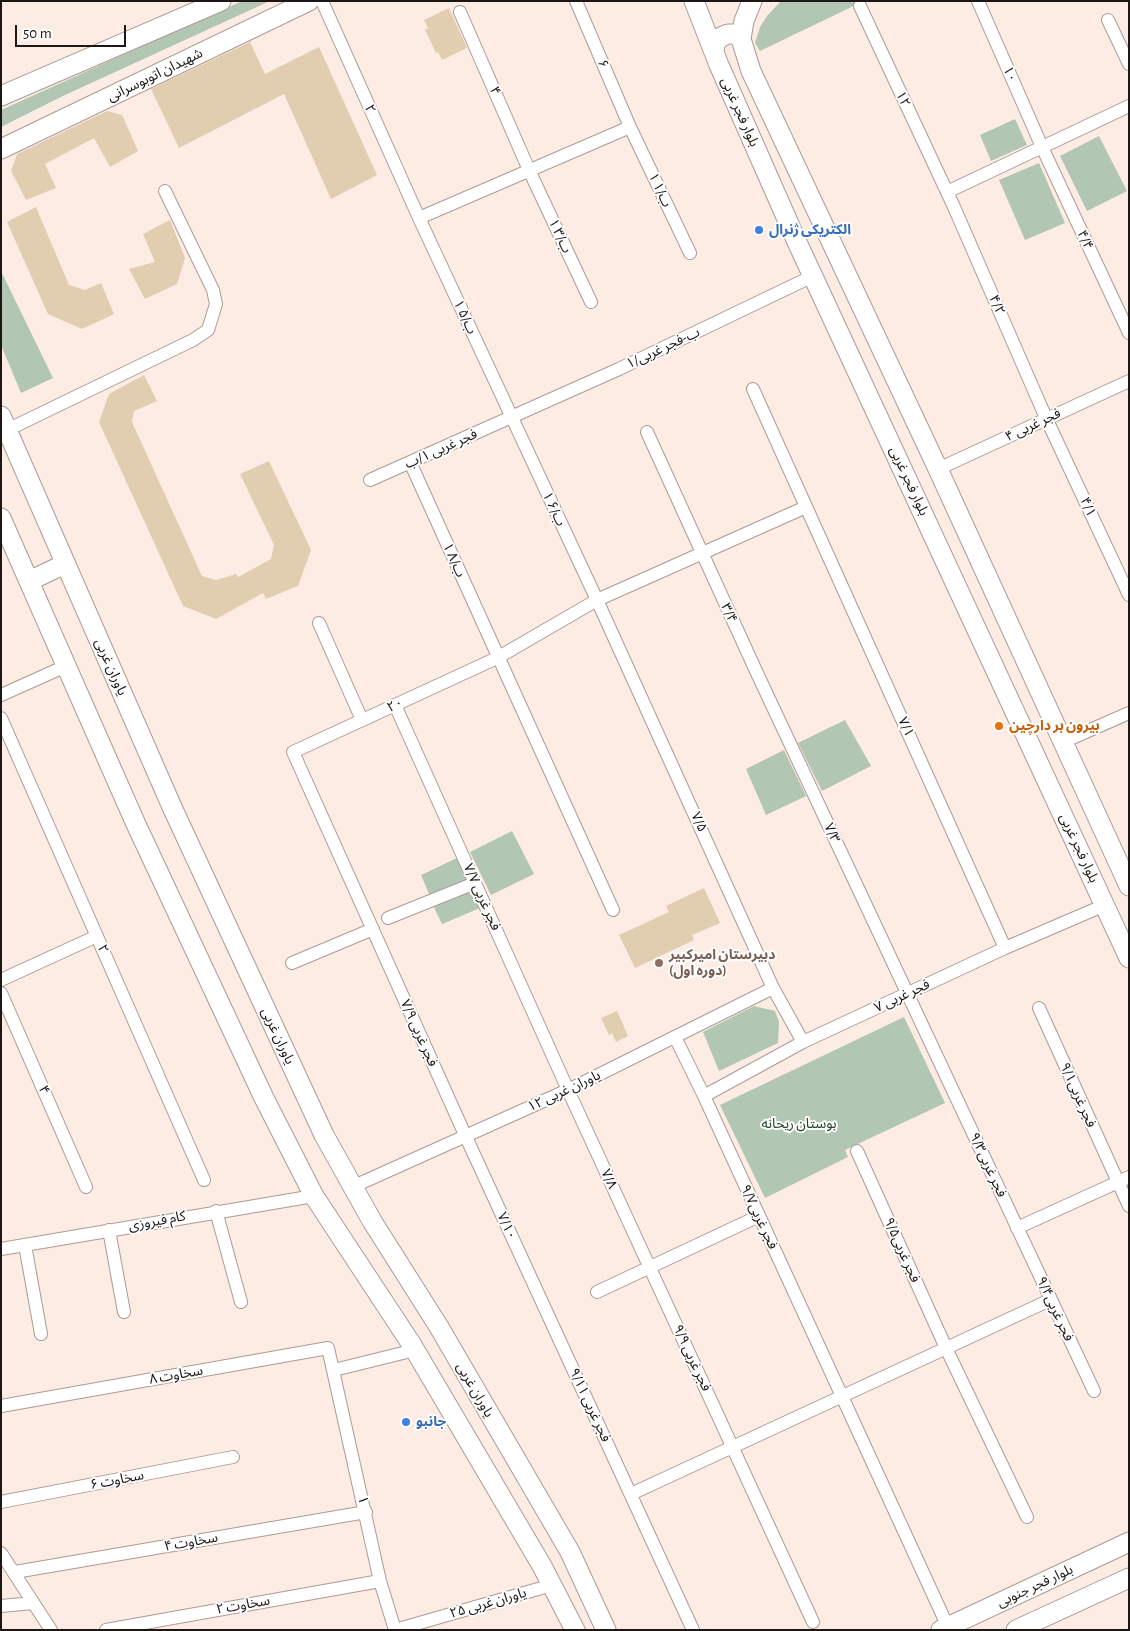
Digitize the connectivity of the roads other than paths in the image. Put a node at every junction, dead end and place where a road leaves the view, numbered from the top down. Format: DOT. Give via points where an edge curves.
graph roads {
  1 [pos="221,1"];
  2 [pos="309,1"];
  3 [pos="322,1"];
  4 [pos="576,1"];
  5 [pos="694,1"];
  6 [pos="752,1"];
  7 [pos="978,1"];
  8 [pos="860,6"];
  9 [pos="460,12"];
  10 [pos="1108,20"];
  11 [pos="741,39"];
  12 [pos="714,51"];
  13 [pos="1129,64"];
  14 [pos="1,96"];
  15 [pos="1129,106"];
  16 [pos="630,127"];
  17 [pos="5,145"];
  18 [pos="1042,147"];
  19 [pos="529,170"];
  20 [pos="165,191"];
  21 [pos="947,192"];
  22 [pos="419,218"];
  23 [pos="690,252"];
  24 [pos="813,276"];
  25 [pos="591,302"];
  26 [pos="1129,333"];
  27 [pos="1129,381"];
  28 [pos="753,389"];
  29 [pos="511,417"];
  30 [pos="1046,418"];
  31 [pos="4,423"];
  32 [pos="647,432"];
  33 [pos="410,462"];
  34 [pos="938,469"];
  35 [pos="370,480"];
  36 [pos="806,507"];
  37 [pos="1,518"];
  38 [pos="702,554"];
  39 [pos="65,564"];
  40 [pos="29,581"];
  41 [pos="1129,595"];
  42 [pos="597,600"];
  43 [pos="319,623"];
  44 [pos="498,658"];
  45 [pos="66,666"];
  46 [pos="756,671"];
  47 [pos="1,695"];
  48 [pos="395,705"];
  49 [pos="1129,713"];
  50 [pos="1,718"];
  51 [pos="362,720"];
  52 [pos="1063,742"];
  53 [pos="294,752"];
  54 [pos="475,883"];
  55 [pos="1129,886"];
  56 [pos="1105,905"];
  57 [pos="613,910"];
  58 [pos="388,918"];
  59 [pos="373,929"];
  60 [pos="97,936"];
  61 [pos="1005,948"];
  62 [pos="1129,958"];
  63 [pos="292,963"];
  64 [pos="1,980"];
  65 [pos="773,988"];
  66 [pos="1,993"];
  67 [pos="908,994"];
  68 [pos="1039,1008"];
  69 [pos="675,1038"];
  70 [pos="803,1042"];
  71 [pos="568,1090"];
  72 [pos="704,1096"];
  73 [pos="959,1103"];
  74 [pos="466,1136"];
  75 [pos="857,1152"];
  76 [pos="204,1180"];
  77 [pos="1123,1180"];
  78 [pos="86,1187"];
  79 [pos="352,1187"];
  80 [pos="314,1196"];
  81 [pos="1129,1206"];
  82 [pos="216,1211"];
  83 [pos="759,1216"];
  84 [pos="1017,1228"];
  85 [pos="109,1230"];
  86 [pos="25,1245"];
  87 [pos="1,1249"];
  88 [pos="650,1268"];
  89 [pos="598,1292"];
  90 [pos="1050,1300"];
  91 [pos="241,1302"];
  92 [pos="124,1312"];
  93 [pos="549,1316"];
  94 [pos="41,1334"];
  95 [pos="946,1348"];
  96 [pos="415,1350"];
  97 [pos="334,1370"];
  98 [pos="1094,1391"];
  99 [pos="842,1396"];
  100 [pos="1,1406"];
  101 [pos="491,1419"];
  102 [pos="464,1435"];
  103 [pos="733,1447"];
  104 [pos="233,1457"];
  105 [pos="631,1494"];
  106 [pos="1,1502"];
  107 [pos="366,1512"];
  108 [pos="1027,1517"];
  109 [pos="1129,1542"];
  110 [pos="1,1554"];
  111 [pos="16,1572"];
  112 [pos="1129,1578"];
  113 [pos="380,1581"];
  114 [pos="552,1585"];
  115 [pos="32,1603"];
  116 [pos="1,1606"];
  117 [pos="813,1622"];
  118 [pos="944,1628"];
  119 [pos="51,1630"];
  120 [pos="106,1630"];
  121 [pos="395,1630"];
  122 [pos="576,1630"];
  123 [pos="606,1630"];
  124 [pos="693,1630"];
  125 [pos="1016,1630"];
  1 -- 14 [label="main road"];
  2 -- 17 [label="main road, شهیدان اتوبوسرانی"];
  3 -- 22 [label="street, ۲"];
  4 -- 16 [label="street, ۶"];
  5 -- 12 [label="main road, بلوار فجر غربی"];
  6 -- 11 [label="main road"];
  7 -- 18 [label="street, ۱۰"];
  8 -- 21 [label="street, ۱۲"];
  9 -- 19 [label="street, ۴"];
  10 -- 13 [label="street"];
  11 -- 12 [label="main road" via="728,34 715,43"];
  11 -- 34 [label="main road, بلوار فجر غربی" via="755,80"];
  12 -- 24 [label="main road, بلوار فجر غربی"];
  15 -- 18 [label="street"];
  16 -- 19 [label="street"];
  16 -- 23 [label="street, ۱ ب/۱"];
  18 -- 21 [label="street"];
  18 -- 26 [label="street, ۴/۴"];
  19 -- 22 [label="street"];
  19 -- 25 [label="street, ۱ ب/۳"];
  20 -- 31 [label="street" via="213,290 216,304 208,330 193,340"];
  21 -- 30 [label="street, ۴/۲"];
  22 -- 29 [label="street, ۱ ب/۵"];
  24 -- 29 [label="street, ۱/ب-فجر غربی"];
  24 -- 56 [label="main road, بلوار فجر غربی"];
  27 -- 30 [label="street, ۴ فجر غربی"];
  28 -- 36 [label="street, ۷/۱"];
  29 -- 33 [label="street, فجر غربی ۱/ب"];
  29 -- 42 [label="street, ۱ ب/۶"];
  30 -- 34 [label="street, ۴ فجر غربی"];
  30 -- 41 [label="street, ۴/۱"];
  31 -- 39 [label="main road, یاوران غربی"];
  32 -- 38 [label="street, ۳/۴"];
  33 -- 35 [label="street, فجر غربی ۱/ب"];
  33 -- 44 [label="street, ۱ ب/۸"];
  34 -- 52 [label="main road, بلوار فجر غربی"];
  36 -- 38 [label="street, ۲۰"];
  36 -- 61 [label="street, ۷/۱"];
  37 -- 40 [label="main road"];
  38 -- 42 [label="street, ۲۰"];
  38 -- 46 [label="street, ۳/۴"];
  39 -- 40 [label="main road"];
  39 -- 79 [label="main road, یاوران غربی" via="249,974 324,1135"];
  40 -- 45 [label="main road"];
  42 -- 44 [label="street, ۲۰"];
  42 -- 65 [label="street, ۷/۵"];
  43 -- 51 [label="street"];
  44 -- 48 [label="street, ۲۰"];
  44 -- 57 [label="street, ۱ ب/۸"];
  45 -- 47 [label="street"];
  45 -- 80 [label="main road" via="264,1098"];
  46 -- 67 [label="street, ۷/۳"];
  48 -- 51 [label="street, ۲۰"];
  48 -- 54 [label="street, ۷/۷ فجر غربی"];
  49 -- 52 [label="street"];
  50 -- 60 [label="street, ۲"];
  51 -- 53 [label="street, ۲۰"];
  52 -- 55 [label="main road, بلوار فجر غربی"];
  53 -- 59 [label="street, ۷/۹ فجر غربی"];
  54 -- 58 [label="street"];
  54 -- 71 [label="street, ۷/۷ فجر غربی"];
  56 -- 61 [label="street, ۷ فجر غربی"];
  56 -- 62 [label="main road, بلوار فجر غربی"];
  59 -- 63 [label="street"];
  59 -- 74 [label="street, ۷/۹ فجر غربی"];
  60 -- 64 [label="street"];
  60 -- 76 [label="street, ۲"];
  61 -- 67 [label="street, ۷ فجر غربی"];
  65 -- 69 [label="street, ۱۲ یاوران غربی"];
  65 -- 70 [label="street, ۷/۵"];
  66 -- 78 [label="street, ۴"];
  67 -- 70 [label="street, ۷ فجر غربی"];
  67 -- 73 [label="street, ۷/۳"];
  68 -- 77 [label="street, فجر غربی۹/۱"];
  69 -- 71 [label="street, ۱۲ یاوران غربی"];
  69 -- 72 [label="street, فجر غربی۹/۷"];
  70 -- 72 [label="street, ۷ فجر غربی"];
  71 -- 74 [label="street, ۱۲ یاوران غربی"];
  71 -- 88 [label="street, ۷/۸"];
  72 -- 83 [label="street, فجر غربی۹/۷"];
  73 -- 84 [label="street, فجر غربی۹/۳"];
  74 -- 79 [label="street, ۱۲ یاوران غربی"];
  74 -- 93 [label="street, ۷/۱۰"];
  75 -- 95 [label="street, فجر غربی۹/۵"];
  77 -- 81 [label="street, فجر غربی۹/۱"];
  77 -- 84 [label="street"];
  79 -- 101 [label="main road, یاوران غربی" via="439,1327"];
  80 -- 82 [label="street, کام فیروزی"];
  80 -- 96 [label="main road"];
  82 -- 85 [label="street, کام فیروزی"];
  82 -- 91 [label="street"];
  83 -- 88 [label="street"];
  83 -- 99 [label="street, فجر غربی۹/۷"];
  84 -- 90 [label="street, فجر غربی۹/۴"];
  85 -- 86 [label="street, کام فیروزی"];
  85 -- 92 [label="street"];
  86 -- 87 [label="street, کام فیروزی"];
  86 -- 94 [label="street"];
  88 -- 89 [label="street"];
  88 -- 103 [label="street, ۹/۹ فجر غربی"];
  90 -- 95 [label="street"];
  90 -- 98 [label="street, فجر غربی۹/۴"];
  93 -- 105 [label="street, ۹/۱۱ فجر غربی"];
  95 -- 99 [label="street"];
  95 -- 108 [label="street, فجر غربی۹/۵"];
  96 -- 97 [label="street"];
  96 -- 102 [label="main road"];
  97 -- 100 [label="street, سخاوت ۸" via="328,1348"];
  97 -- 107 [label="street, ۱"];
  99 -- 103 [label="street"];
  99 -- 118 [label="street, فجر غربی۹/۷"];
  101 -- 102 [label="main road"];
  101 -- 123 [label="main road, یاوران غربی" via="570,1552"];
  102 -- 114 [label="main road"];
  103 -- 105 [label="street"];
  103 -- 117 [label="street, ۹/۹ فجر غربی"];
  104 -- 106 [label="street, سخاوت ۶"];
  105 -- 124 [label="street, ۹/۱۱ فجر غربی"];
  107 -- 111 [label="street, سخاوت ۴"];
  107 -- 113 [label="street, ۱"];
  109 -- 118 [label="main road, بلوار فجر جنوبی"];
  110 -- 111 [label="street"];
  111 -- 115 [label="street"];
  112 -- 125 [label="main road"];
  113 -- 120 [label="street, سخاوت ۲"];
  113 -- 121 [label="street, ۱"];
  114 -- 121 [label="street, یاوران غربی ۲۵"];
  114 -- 122 [label="main road"];
  115 -- 116 [label="street"];
  115 -- 119 [label="street"];
}
